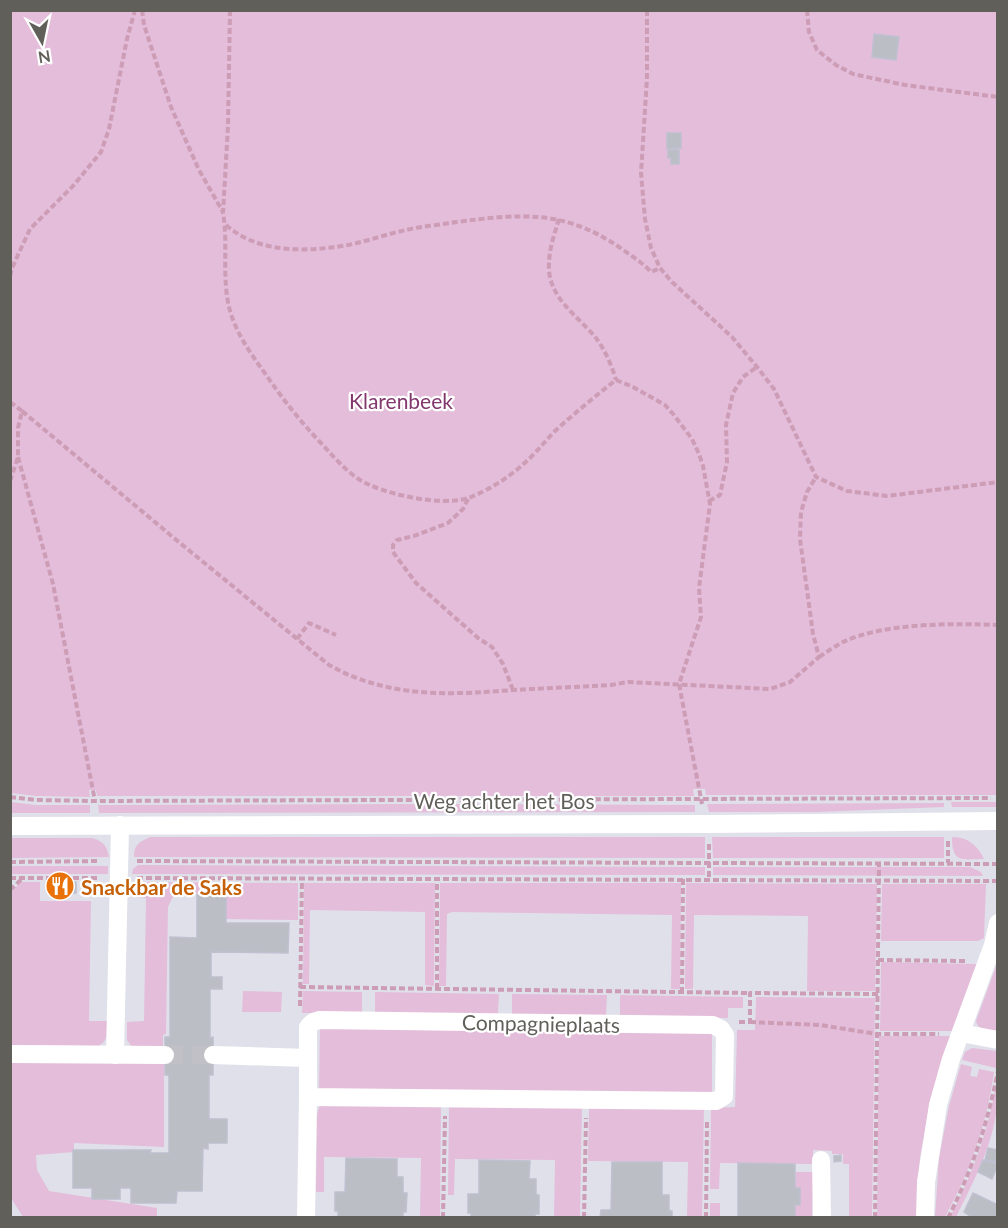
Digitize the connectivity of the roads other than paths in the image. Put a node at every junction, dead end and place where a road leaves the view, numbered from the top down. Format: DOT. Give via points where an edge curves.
graph roads {
  1 [pos="998,821"];
  2 [pos="120,825"];
  3 [pos="10,826"];
  4 [pos="998,923"];
  5 [pos="961,1034"];
  6 [pos="998,1040"];
  7 [pos="10,1054"];
  8 [pos="116,1055"];
  9 [pos="165,1055"];
  10 [pos="213,1055"];
  11 [pos="308,1058"];
  12 [pos="308,1097"];
  13 [pos="821,1160"];
  14 [pos="306,1218"];
  15 [pos="822,1218"];
  16 [pos="925,1218"];
  1 -- 2 [label="street, Weg achter het Bos"];
  2 -- 3 [label="street, Weg achter het Bos"];
  2 -- 8 [label="street"];
  4 -- 5 [label="street"];
  5 -- 6 [label="street"];
  5 -- 16 [label="street" via="938,1105 926,1182"];
  7 -- 8 [label="street"];
  8 -- 9 [label="street"];
  10 -- 11 [label="street"];
  11 -- 12 [label="street"];
  11 -- 12 [label="street, Compagnieplaats" via="308,1027 320,1020 713,1025 724,1032 723,1096 716,1101"];
  12 -- 14 [label="street"];
  13 -- 15 [label="street"];
}
